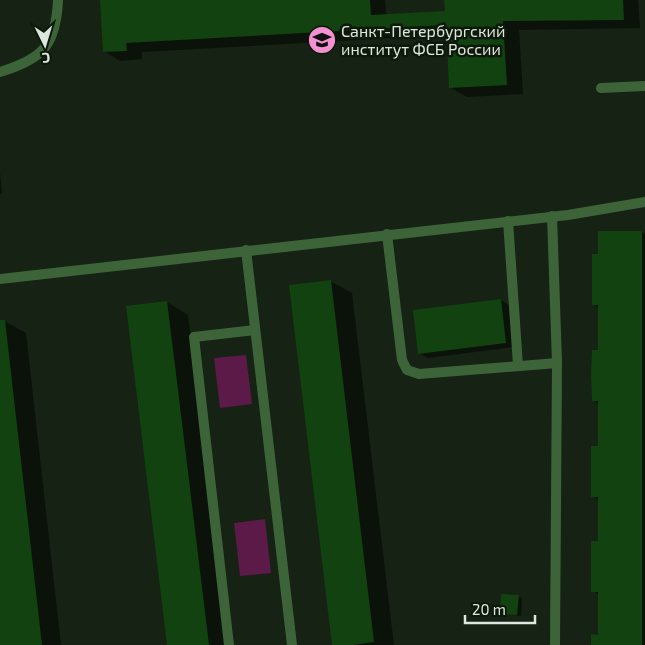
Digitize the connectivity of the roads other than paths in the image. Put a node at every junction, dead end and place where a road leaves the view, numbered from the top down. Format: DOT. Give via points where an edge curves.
graph roads {
  1 [pos="58,0"];
  2 [pos="0,72"];
  3 [pos="645,86"];
  4 [pos="602,88"];
  5 [pos="645,202"];
  6 [pos="552,216"];
  7 [pos="508,222"];
  8 [pos="387,234"];
  9 [pos="246,250"];
  10 [pos="0,279"];
  11 [pos="255,330"];
  12 [pos="557,363"];
  13 [pos="518,364"];
  14 [pos="229,645"];
  15 [pos="292,645"];
  16 [pos="555,645"];
  1 -- 2 [label="lane" via="57,26 44,49 22,65"];
  3 -- 4 [label="lane"];
  5 -- 6 [label="lane"];
  6 -- 7 [label="lane"];
  6 -- 12 [label="lane"];
  7 -- 8 [label="lane"];
  7 -- 13 [label="lane"];
  8 -- 9 [label="lane"];
  8 -- 13 [label="lane" via="402,360 407,370 419,374"];
  9 -- 10 [label="lane"];
  9 -- 11 [label="lane"];
  11 -- 14 [label="lane" via="194,337"];
  11 -- 15 [label="lane"];
  12 -- 13 [label="lane"];
  12 -- 16 [label="lane"];
}
